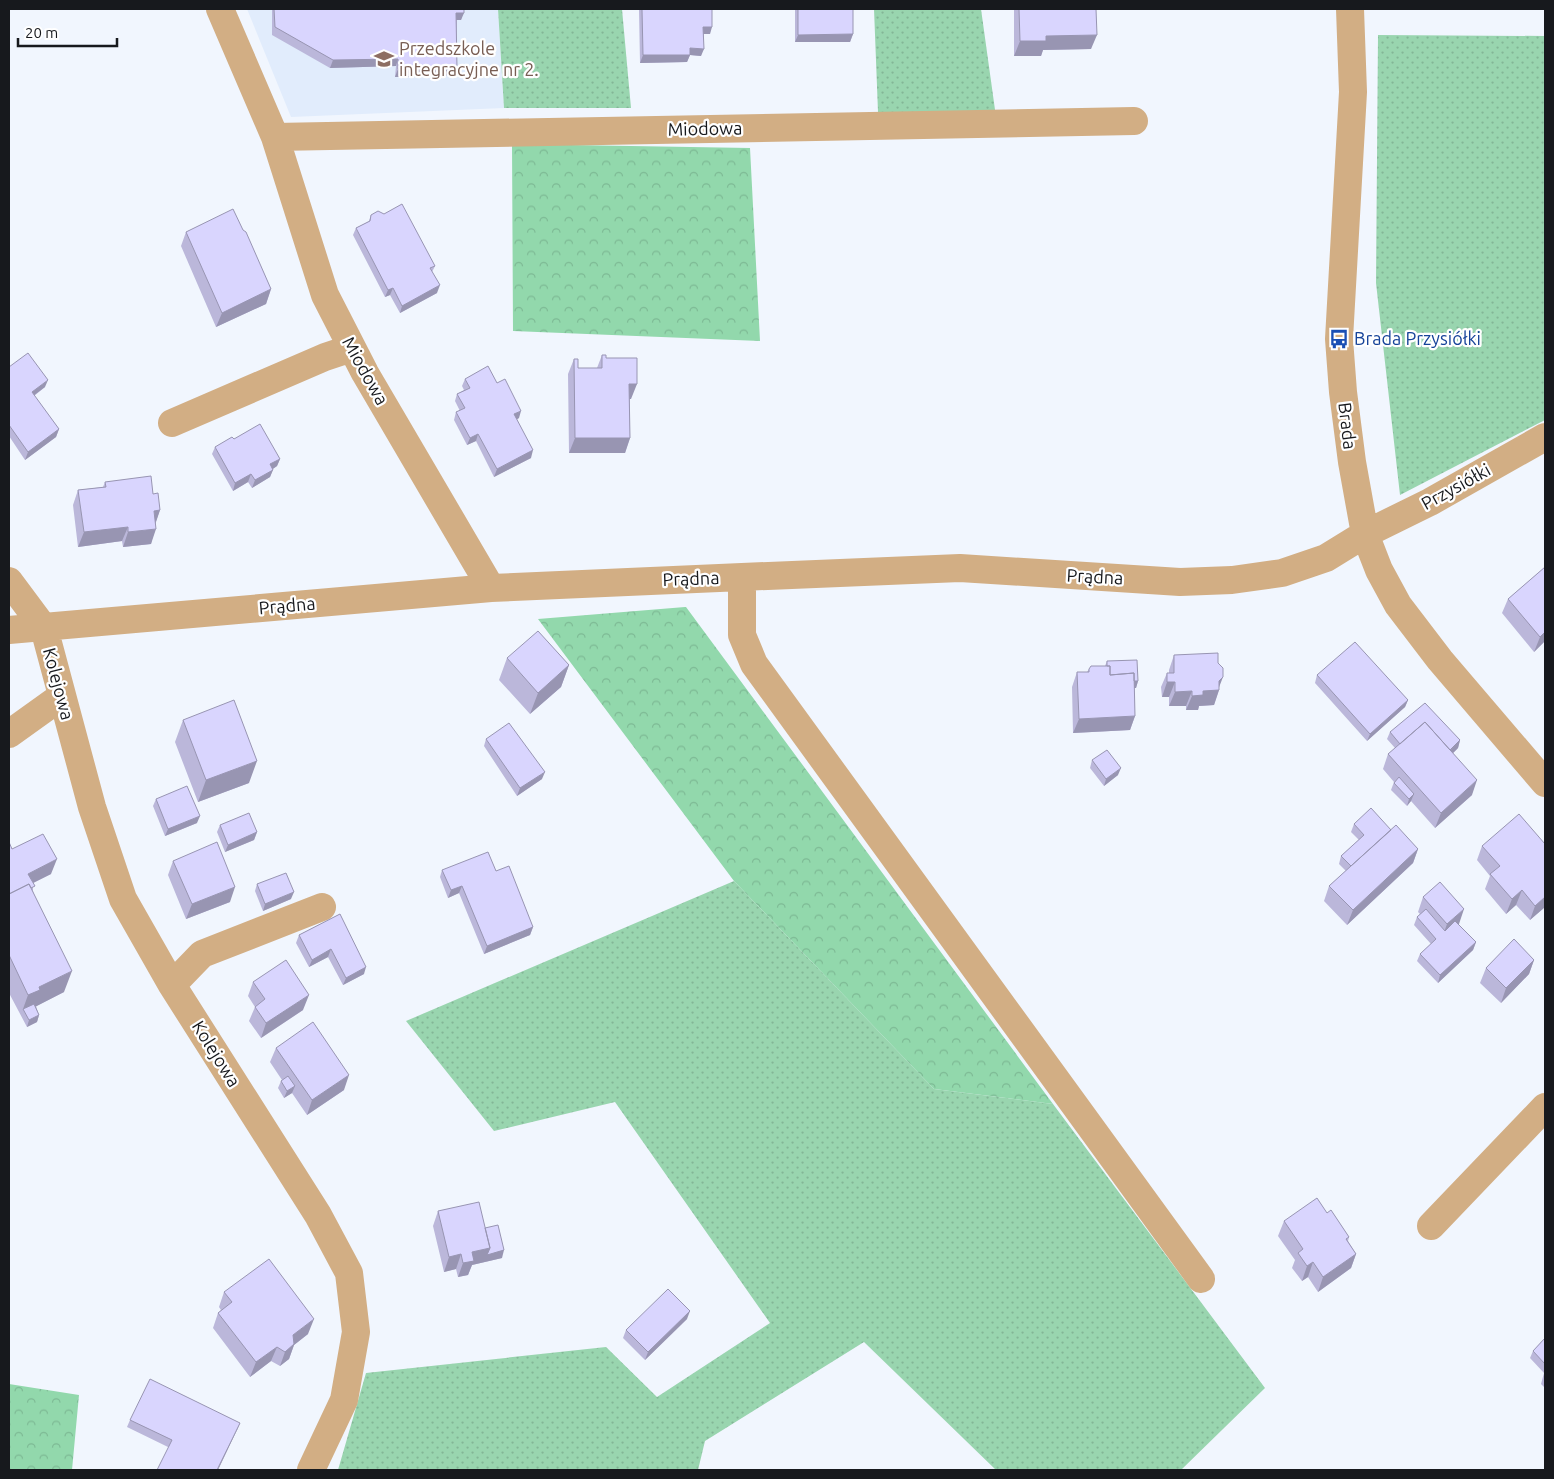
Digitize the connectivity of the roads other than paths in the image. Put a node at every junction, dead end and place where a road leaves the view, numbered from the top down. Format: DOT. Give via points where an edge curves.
graph roads {
  1 [pos="220,9"];
  2 [pos="1350,9"];
  3 [pos="1134,121"];
  4 [pos="275,137"];
  5 [pos="352,348"];
  6 [pos="172,423"];
  7 [pos="1545,437"];
  8 [pos="1365,534"];
  9 [pos="742,577"];
  10 [pos="9,581"];
  11 [pos="491,588"];
  12 [pos="44,628"];
  13 [pos="9,630"];
  14 [pos="62,696"];
  15 [pos="9,734"];
  16 [pos="1545,783"];
  17 [pos="322,907"];
  18 [pos="172,985"];
  19 [pos="1545,1107"];
  20 [pos="1431,1226"];
  21 [pos="1201,1279"];
  22 [pos="311,1470"];
  1 -- 4 [label="street, Miodowa"];
  2 -- 8 [label="street, Brada" via="1353,92 1340,339 1343,392"];
  3 -- 4 [label="street, Miodowa"];
  4 -- 5 [label="street, Miodowa" via="325,295"];
  5 -- 6 [label="street"];
  5 -- 11 [label="street, Miodowa"];
  7 -- 8 [label="street, Przysiółki" via="1430,502"];
  8 -- 9 [label="street, Prądna" via="1326,558 1282,573 1232,580 1180,582 960,568"];
  8 -- 16 [label="street, Brada" via="1379,570 1403,612"];
  9 -- 11 [label="street, Prądna"];
  9 -- 21 [label="street" via="742,635 754,664"];
  10 -- 12 [label="street"];
  11 -- 12 [label="street, Prądna"];
  12 -- 13 [label="street, Prądna"];
  12 -- 14 [label="street, Kolejowa"];
  14 -- 15 [label="street"];
  14 -- 18 [label="street, Kolejowa" via="92,807 123,899"];
  17 -- 18 [label="street" via="202,954"];
  18 -- 22 [label="street, Kolejowa" via="318,1215 349,1273 356,1332 344,1400"];
  19 -- 20 [label="street"];
}
